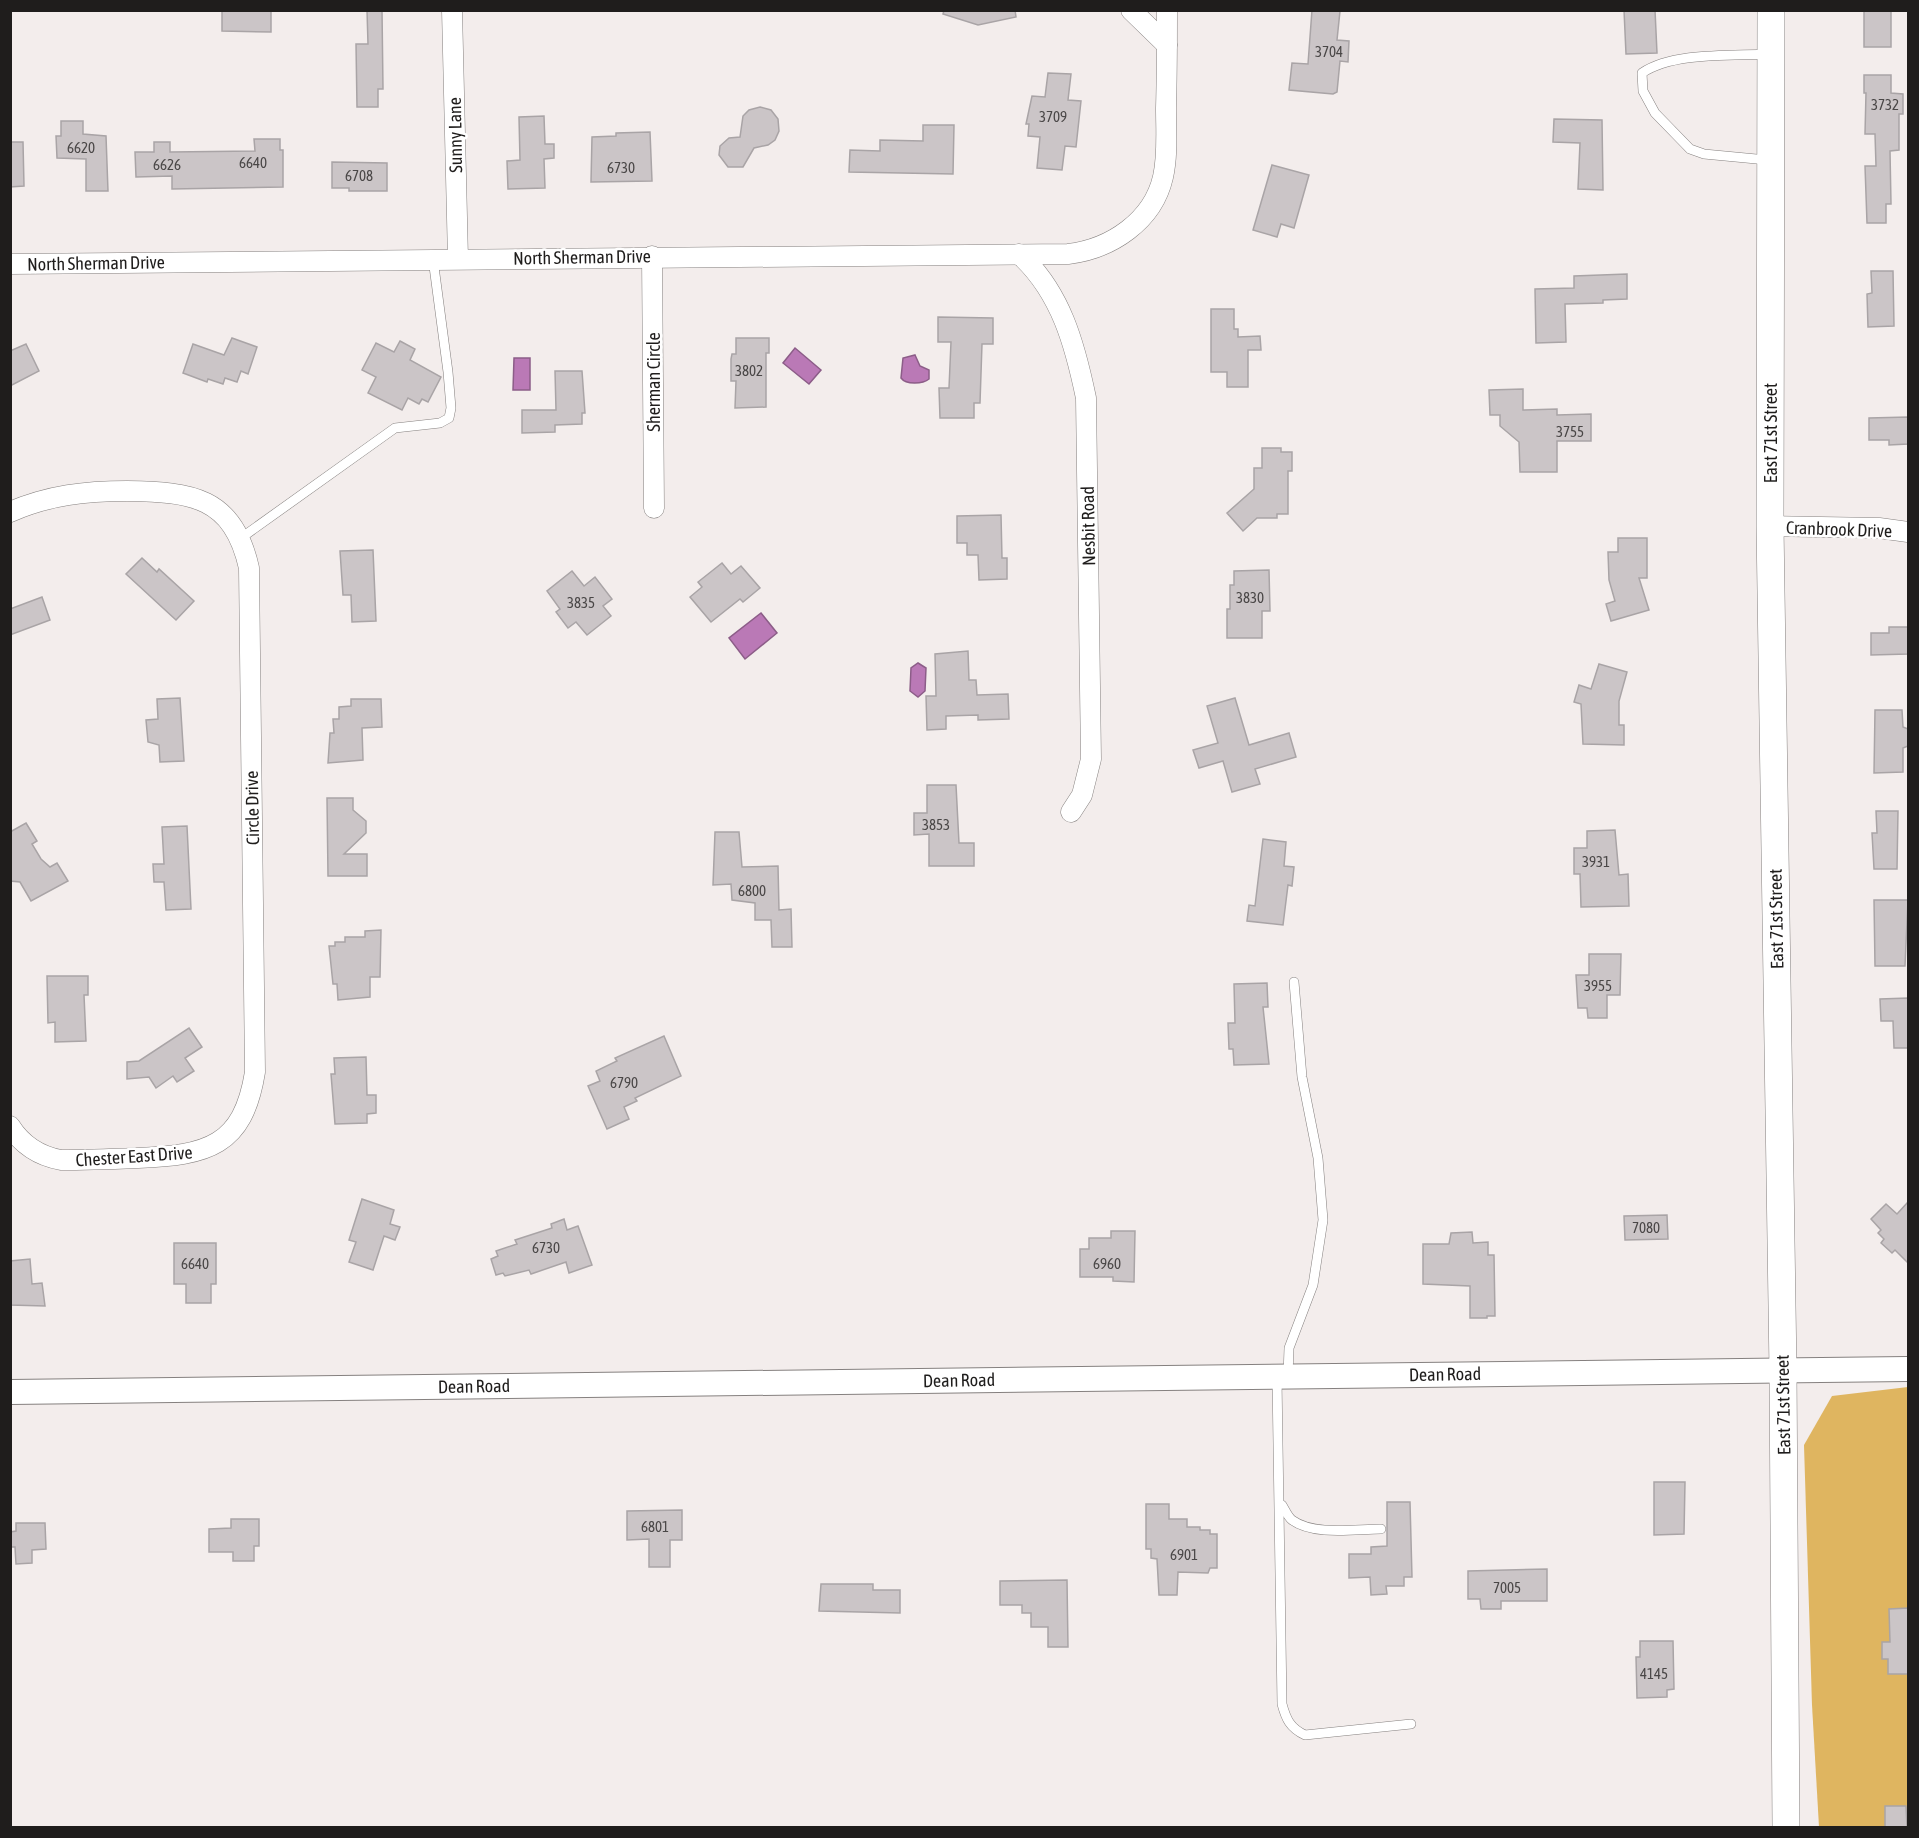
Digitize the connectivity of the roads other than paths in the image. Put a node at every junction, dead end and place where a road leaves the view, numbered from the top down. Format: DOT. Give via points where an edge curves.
graph roads {
  1 [pos="452,10"];
  2 [pos="1131,10"];
  3 [pos="1167,10"];
  4 [pos="1771,10"];
  5 [pos="1167,45"];
  6 [pos="1770,54"];
  7 [pos="1770,160"];
  8 [pos="1019,254"];
  9 [pos="652,256"];
  10 [pos="433,259"];
  11 [pos="458,259"];
  12 [pos="10,264"];
  13 [pos="654,508"];
  14 [pos="10,512"];
  15 [pos="1770,526"];
  16 [pos="1908,532"];
  17 [pos="241,538"];
  18 [pos="1071,812"];
  19 [pos="1294,982"];
  20 [pos="249,1104"];
  21 [pos="10,1126"];
  22 [pos="1908,1369"];
  23 [pos="1783,1370"];
  24 [pos="1283,1376"];
  25 [pos="10,1392"];
  26 [pos="1280,1503"];
  27 [pos="1381,1529"];
  28 [pos="1411,1724"];
  29 [pos="1786,1827"];
  1 -- 11 [label="street, Sunny Lane"];
  2 -- 5 [label="street"];
  3 -- 5 [label="street, North Sherman Drive"];
  4 -- 6 [label="main road, East 71st Street"];
  5 -- 8 [label="street, North Sherman Drive" via="1165,161 1160,186 1142,216 1117,238 1094,249 1068,254"];
  6 -- 7 [label="main road, East 71st Street"];
  6 -- 7 [label="lane" via="1655,64 1642,73 1643,91 1655,112 1690,149 1704,154"];
  7 -- 15 [label="main road, East 71st Street"];
  8 -- 9 [label="street, North Sherman Drive"];
  8 -- 18 [label="street, Nesbit Road" via="1047,287 1063,316 1078,356 1086,398 1091,759 1082,795"];
  9 -- 11 [label="street, North Sherman Drive"];
  9 -- 13 [label="street, Sherman Circle"];
  10 -- 11 [label="street, North Sherman Drive"];
  10 -- 12 [label="street, North Sherman Drive"];
  10 -- 17 [label="lane" via="449,418 440,423 395,429"];
  14 -- 17 [label="street, Circle Drive" via="70,493 167,492 200,498 225,517"];
  15 -- 16 [label="street, Cranbrook Drive"];
  15 -- 23 [label="main road, East 71st Street"];
  17 -- 20 [label="street, Circle Drive" via="249,568 255,1072"];
  19 -- 24 [label="lane" via="1302,1077 1318,1158 1323,1221 1313,1285 1289,1347"];
  20 -- 21 [label="street, Chester East Drive" via="225,1138 181,1156 60,1160 30,1148"];
  22 -- 23 [label="street, Dean Road"];
  23 -- 24 [label="street, Dean Road"];
  23 -- 29 [label="main road, East 71st Street"];
  24 -- 25 [label="street, Dean Road"];
  24 -- 26 [label="lane"];
  26 -- 27 [label="lane" via="1291,1519 1318,1529"];
  26 -- 28 [label="lane" via="1282,1704 1286,1717 1294,1730 1305,1735"];
}
